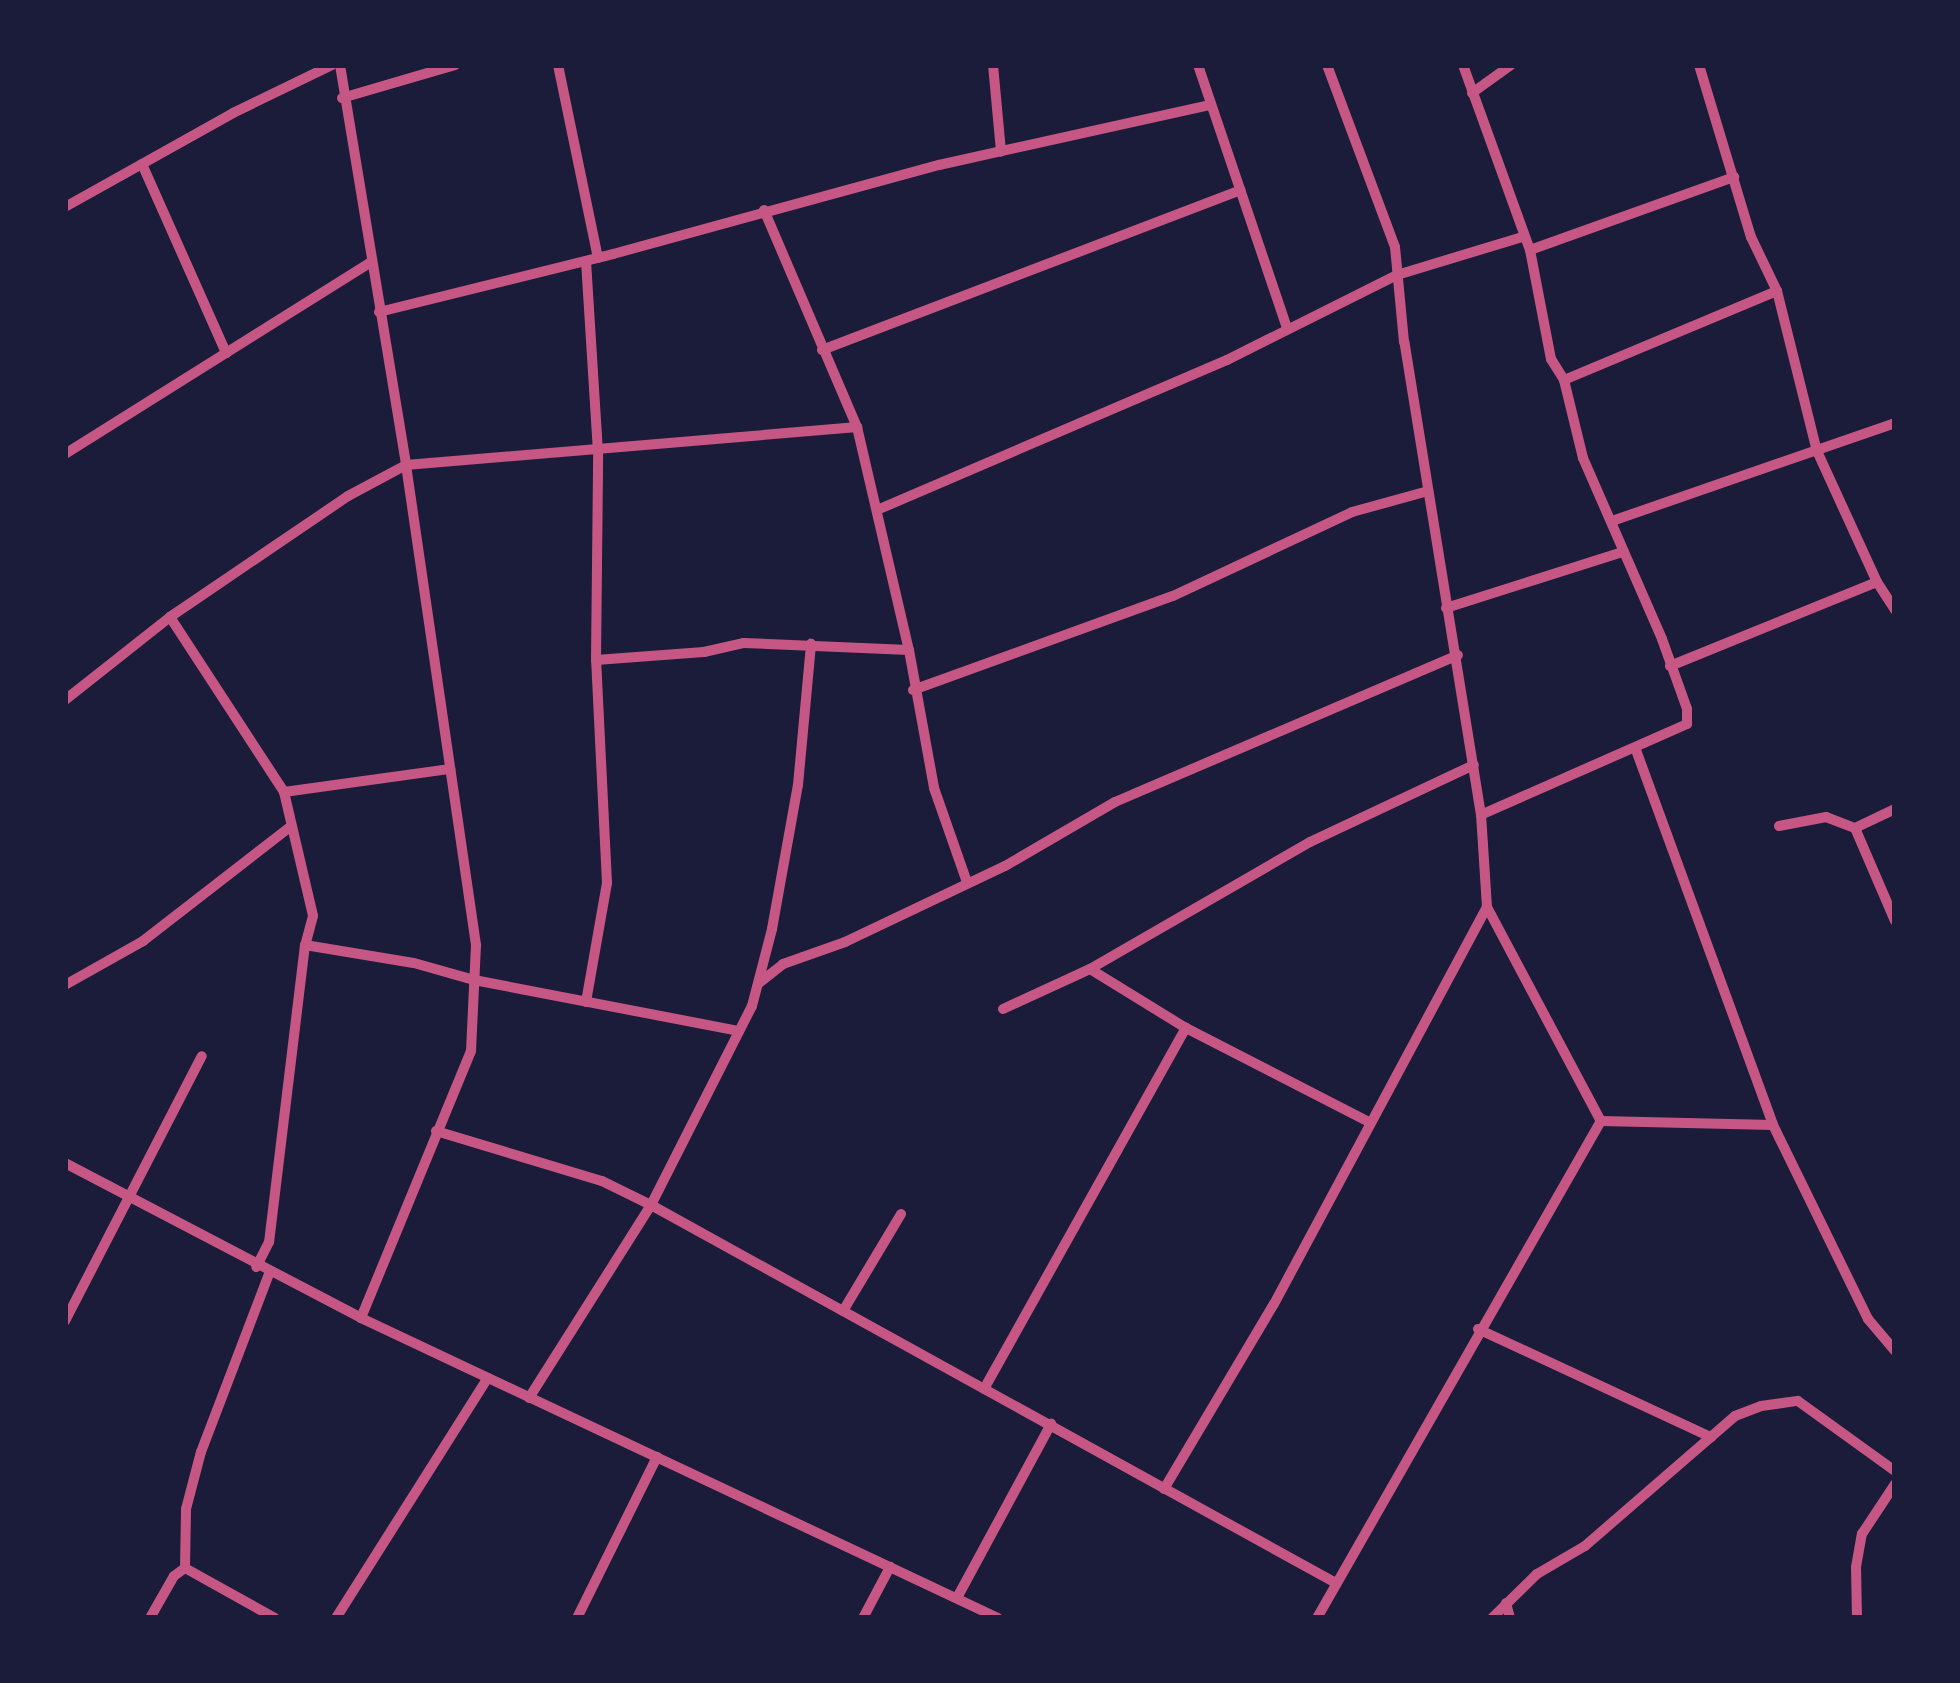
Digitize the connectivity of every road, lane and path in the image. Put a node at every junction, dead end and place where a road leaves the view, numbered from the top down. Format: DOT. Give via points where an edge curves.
graph roads {
  1 [pos="332,65"];
  2 [pos="340,65"];
  3 [pos="455,65"];
  4 [pos="558,65"];
  5 [pos="993,65"];
  6 [pos="1198,65"];
  7 [pos="1327,65"];
  8 [pos="1463,65"];
  9 [pos="1511,65"];
  10 [pos="1699,65"];
  11 [pos="1472,93"];
  12 [pos="342,98"];
  13 [pos="1210,105"];
  14 [pos="1000,152"];
  15 [pos="142,164"];
  16 [pos="1734,177"];
  17 [pos="1240,190"];
  18 [pos="65,207"];
  19 [pos="764,210"];
  20 [pos="1522,236"];
  21 [pos="1530,250"];
  22 [pos="592,259"];
  23 [pos="370,263"];
  24 [pos="1396,276"];
  25 [pos="1777,291"];
  26 [pos="379,312"];
  27 [pos="1287,328"];
  28 [pos="822,350"];
  29 [pos="226,353"];
  30 [pos="1564,380"];
  31 [pos="1895,423"];
  32 [pos="856,427"];
  33 [pos="1817,451"];
  34 [pos="598,452"];
  35 [pos="65,454"];
  36 [pos="406,465"];
  37 [pos="1428,491"];
  38 [pos="877,510"];
  39 [pos="1612,521"];
  40 [pos="1624,552"];
  41 [pos="1877,582"];
  42 [pos="1446,608"];
  43 [pos="1895,610"];
  44 [pos="170,618"];
  45 [pos="811,644"];
  46 [pos="909,650"];
  47 [pos="1458,655"];
  48 [pos="596,660"];
  49 [pos="1670,666"];
  50 [pos="913,690"];
  51 [pos="65,700"];
  52 [pos="1636,750"];
  53 [pos="1474,765"];
  54 [pos="450,769"];
  55 [pos="284,792"];
  56 [pos="1895,809"];
  57 [pos="1481,816"];
  58 [pos="291,826"];
  59 [pos="1779,826"];
  60 [pos="1855,828"];
  61 [pos="967,882"];
  62 [pos="1487,907"];
  63 [pos="1895,922"];
  64 [pos="305,945"];
  65 [pos="1090,969"];
  66 [pos="474,980"];
  67 [pos="758,983"];
  68 [pos="65,985"];
  69 [pos="586,1002"];
  70 [pos="1004,1009"];
  71 [pos="1186,1028"];
  72 [pos="738,1031"];
  73 [pos="202,1056"];
  74 [pos="1601,1121"];
  75 [pos="1369,1122"];
  76 [pos="1772,1125"];
  77 [pos="436,1131"];
  78 [pos="65,1163"];
  79 [pos="129,1198"];
  80 [pos="651,1204"];
  81 [pos="901,1214"];
  82 [pos="256,1267"];
  83 [pos="269,1274"];
  84 [pos="843,1311"];
  85 [pos="361,1318"];
  86 [pos="65,1320"];
  87 [pos="1478,1330"];
  88 [pos="1895,1352"];
  89 [pos="488,1378"];
  90 [pos="984,1389"];
  91 [pos="529,1398"];
  92 [pos="1051,1424"];
  93 [pos="1711,1436"];
  94 [pos="657,1457"];
  95 [pos="1895,1471"];
  96 [pos="1895,1484"];
  97 [pos="1164,1490"];
  98 [pos="890,1567"];
  99 [pos="186,1568"];
  100 [pos="1334,1582"];
  101 [pos="958,1596"];
  102 [pos="1506,1602"];
  103 [pos="150,1618"];
  104 [pos="275,1618"];
  105 [pos="336,1618"];
  106 [pos="577,1618"];
  107 [pos="863,1618"];
  108 [pos="998,1618"];
  109 [pos="1317,1618"];
  110 [pos="1492,1618"];
  111 [pos="1510,1618"];
  112 [pos="1856,1618"];
  1 -- 15 [label="street"];
  2 -- 12 [label="street"];
  3 -- 12 [label="street"];
  4 -- 22 [label="street"];
  5 -- 14 [label="street"];
  6 -- 13 [label="street"];
  7 -- 24 [label="street" via="1394,247"];
  8 -- 11 [label="street"];
  9 -- 11 [label="street"];
  10 -- 16 [label="street"];
  11 -- 20 [label="street"];
  12 -- 23 [label="street"];
  13 -- 14 [label="street"];
  13 -- 17 [label="street"];
  14 -- 19 [label="street"];
  15 -- 18 [label="street"];
  15 -- 29 [label="street"];
  16 -- 21 [label="street"];
  16 -- 25 [label="street" via="1751,237"];
  17 -- 27 [label="street"];
  17 -- 28 [label="street"];
  19 -- 22 [label="street"];
  19 -- 28 [label="street"];
  20 -- 21 [label="street"];
  20 -- 24 [label="street"];
  21 -- 30 [label="street" via="1551,360"];
  22 -- 26 [label="street"];
  22 -- 34 [label="street"];
  23 -- 26 [label="street"];
  23 -- 29 [label="street"];
  24 -- 27 [label="street"];
  24 -- 37 [label="street"];
  25 -- 30 [label="street"];
  25 -- 33 [label="street"];
  26 -- 36 [label="street"];
  27 -- 38 [label="street"];
  28 -- 32 [label="street"];
  29 -- 35 [label="street"];
  30 -- 39 [label="street" via="1583,458"];
  31 -- 33 [label="street"];
  32 -- 34 [label="street"];
  32 -- 38 [label="street"];
  33 -- 39 [label="street"];
  33 -- 41 [label="street"];
  34 -- 36 [label="street"];
  34 -- 48 [label="street"];
  36 -- 44 [label="street" via="348,496"];
  36 -- 54 [label="street"];
  37 -- 42 [label="street"];
  37 -- 50 [label="street" via="1352,512 1173,596"];
  38 -- 46 [label="street"];
  39 -- 40 [label="street"];
  40 -- 42 [label="street"];
  40 -- 49 [label="street"];
  41 -- 43 [label="street"];
  41 -- 49 [label="street"];
  42 -- 47 [label="street"];
  44 -- 51 [label="street"];
  44 -- 55 [label="street"];
  45 -- 46 [label="street"];
  45 -- 48 [label="street" via="744,643"];
  45 -- 67 [label="street" via="798,785"];
  46 -- 50 [label="street"];
  47 -- 53 [label="street"];
  47 -- 61 [label="street" via="1116,802"];
  48 -- 69 [label="street" via="607,882"];
  49 -- 52 [label="street" via="1688,709 1687,724"];
  50 -- 61 [label="street" via="934,788"];
  52 -- 57 [label="street"];
  52 -- 76 [label="street"];
  53 -- 57 [label="street"];
  53 -- 65 [label="street" via="1310,842"];
  54 -- 55 [label="street"];
  54 -- 66 [label="street" via="476,945"];
  55 -- 58 [label="street"];
  56 -- 60 [label="street"];
  57 -- 62 [label="street"];
  58 -- 64 [label="street" via="313,916"];
  58 -- 68 [label="street" via="143,941"];
  59 -- 60 [label="street" via="1826,817"];
  60 -- 63 [label="street"];
  61 -- 67 [label="street" via="845,942 783,964"];
  62 -- 74 [label="street"];
  62 -- 75 [label="street"];
  64 -- 66 [label="street" via="414,962"];
  64 -- 82 [label="street" via="269,1242"];
  65 -- 70 [label="street"];
  65 -- 71 [label="street"];
  66 -- 69 [label="street"];
  66 -- 77 [label="street" via="471,1052"];
  67 -- 72 [label="street"];
  69 -- 72 [label="street"];
  71 -- 75 [label="street"];
  71 -- 90 [label="street"];
  72 -- 80 [label="street"];
  73 -- 79 [label="street"];
  74 -- 76 [label="street"];
  74 -- 87 [label="street"];
  75 -- 97 [label="street" via="1274,1304"];
  76 -- 88 [label="street" via="1868,1319"];
  77 -- 80 [label="street" via="602,1180"];
  77 -- 85 [label="street"];
  78 -- 79 [label="street"];
  79 -- 82 [label="street"];
  79 -- 86 [label="street"];
  80 -- 84 [label="street"];
  80 -- 91 [label="street"];
  81 -- 84 [label="street"];
  82 -- 83 [label="street"];
  83 -- 85 [label="street"];
  83 -- 99 [label="street" via="202,1452 186,1510"];
  84 -- 90 [label="street"];
  85 -- 89 [label="street"];
  87 -- 93 [label="street"];
  87 -- 100 [label="street"];
  89 -- 91 [label="street"];
  89 -- 105 [label="street"];
  90 -- 92 [label="street"];
  91 -- 94 [label="street"];
  92 -- 97 [label="street"];
  92 -- 101 [label="street"];
  93 -- 95 [label="street" via="1736,1416 1798,1401"];
  93 -- 102 [label="street" via="1585,1546"];
  94 -- 98 [label="street"];
  94 -- 106 [label="street"];
  96 -- 112 [label="street" via="1862,1534"];
  97 -- 100 [label="street"];
  98 -- 101 [label="street"];
  98 -- 107 [label="street"];
  99 -- 103 [label="street" via="174,1576"];
  99 -- 104 [label="street"];
  100 -- 109 [label="street"];
  101 -- 108 [label="street"];
  102 -- 110 [label="street"];
  102 -- 111 [label="street"];
}
